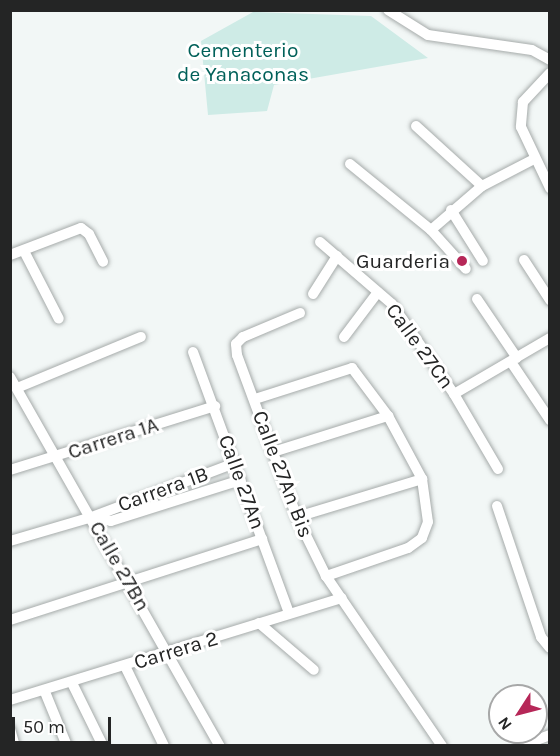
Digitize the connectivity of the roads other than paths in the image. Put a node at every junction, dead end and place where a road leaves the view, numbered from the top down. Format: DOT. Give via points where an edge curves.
graph roads {
  1 [pos="388,10"];
  2 [pos="549,60"];
  3 [pos="549,73"];
  4 [pos="416,126"];
  5 [pos="534,159"];
  6 [pos="350,164"];
  7 [pos="482,186"];
  8 [pos="549,188"];
  9 [pos="451,210"];
  10 [pos="431,230"];
  11 [pos="320,242"];
  12 [pos="24,251"];
  13 [pos="10,255"];
  14 [pos="337,256"];
  15 [pos="524,260"];
  16 [pos="483,261"];
  17 [pos="103,262"];
  18 [pos="466,269"];
  19 [pos="378,292"];
  20 [pos="313,294"];
  21 [pos="477,299"];
  22 [pos="549,300"];
  23 [pos="300,313"];
  24 [pos="59,319"];
  25 [pos="141,337"];
  26 [pos="344,337"];
  27 [pos="549,338"];
  28 [pos="193,352"];
  29 [pos="514,360"];
  30 [pos="10,377"];
  31 [pos="17,388"];
  32 [pos="454,394"];
  33 [pos="255,399"];
  34 [pos="215,406"];
  35 [pos="388,416"];
  36 [pos="549,420"];
  37 [pos="273,452"];
  38 [pos="57,456"];
  39 [pos="236,464"];
  40 [pos="498,469"];
  41 [pos="10,470"];
  42 [pos="422,479"];
  43 [pos="241,480"];
  44 [pos="497,506"];
  45 [pos="92,517"];
  46 [pos="297,517"];
  47 [pos="262,539"];
  48 [pos="10,542"];
  49 [pos="326,576"];
  50 [pos="130,582"];
  51 [pos="342,598"];
  52 [pos="289,613"];
  53 [pos="10,620"];
  54 [pos="259,623"];
  55 [pos="549,648"];
  56 [pos="170,653"];
  57 [pos="125,666"];
  58 [pos="314,670"];
  59 [pos="72,683"];
  60 [pos="45,692"];
  61 [pos="10,700"];
  62 [pos="10,729"];
  63 [pos="549,735"];
  64 [pos="15,746"];
  65 [pos="67,746"];
  66 [pos="103,746"];
  67 [pos="164,746"];
  68 [pos="220,746"];
  69 [pos="442,746"];
  70 [pos="520,746"];
  1 -- 2 [label="street" via="428,35 532,50"];
  3 -- 5 [label="street" via="522,102 521,127"];
  4 -- 7 [label="street"];
  5 -- 7 [label="street"];
  5 -- 8 [label="street"];
  6 -- 10 [label="street"];
  7 -- 9 [label="street"];
  9 -- 10 [label="street"];
  9 -- 16 [label="street"];
  10 -- 18 [label="street"];
  11 -- 14 [label="street, Calle 27Cn"];
  12 -- 13 [label="street"];
  12 -- 17 [label="street" via="81,228 89,234"];
  12 -- 24 [label="street"];
  14 -- 19 [label="street, Calle 27Cn"];
  14 -- 20 [label="street"];
  15 -- 22 [label="street"];
  19 -- 26 [label="street"];
  19 -- 32 [label="street, Calle 27Cn" via="392,304"];
  21 -- 29 [label="street"];
  23 -- 33 [label="street, Calle 27An Bis" via="236,344"];
  25 -- 31 [label="street"];
  27 -- 29 [label="street"];
  28 -- 34 [label="street, Calle 27An"];
  29 -- 32 [label="street"];
  29 -- 36 [label="street"];
  30 -- 31 [label="street"];
  31 -- 38 [label="street, Calle 27Bn"];
  32 -- 40 [label="street, Calle 27Cn"];
  33 -- 35 [label="street" via="352,368"];
  33 -- 37 [label="street, Calle 27An Bis"];
  34 -- 38 [label="street, Carrera 1A"];
  34 -- 39 [label="street, Calle 27An"];
  35 -- 37 [label="street"];
  35 -- 42 [label="street"];
  37 -- 46 [label="street, Calle 27An Bis"];
  38 -- 41 [label="street, Carrera 1A"];
  38 -- 45 [label="street, Calle 27Bn"];
  39 -- 43 [label="street, Calle 27An"];
  39 -- 45 [label="street, Carrera 1B"];
  42 -- 46 [label="street"];
  42 -- 49 [label="street" via="428,522 422,538 408,548"];
  43 -- 45 [label="street, Carrera 1B" via="111,521"];
  43 -- 47 [label="street, Calle 27An"];
  44 -- 55 [label="street" via="541,637"];
  45 -- 48 [label="street, Carrera 1B"];
  45 -- 50 [label="street, Calle 27Bn"];
  46 -- 49 [label="street, Calle 27An Bis"];
  47 -- 50 [label="street"];
  47 -- 52 [label="street, Calle 27An"];
  49 -- 51 [label="street, Calle 27An Bis"];
  50 -- 53 [label="street"];
  50 -- 56 [label="street, Calle 27Bn"];
  51 -- 52 [label="street, Carrera 2"];
  51 -- 69 [label="street"];
  52 -- 54 [label="street, Carrera 2"];
  54 -- 56 [label="street, Carrera 2"];
  54 -- 58 [label="street"];
  56 -- 57 [label="street, Carrera 2"];
  56 -- 68 [label="street, Calle 27Bn"];
  57 -- 59 [label="street, Carrera 2"];
  57 -- 67 [label="street"];
  59 -- 60 [label="street, Carrera 2"];
  59 -- 66 [label="street"];
  60 -- 61 [label="street, Carrera 2"];
  60 -- 65 [label="street"];
  62 -- 64 [label="street"];
  63 -- 70 [label="street"];
}
